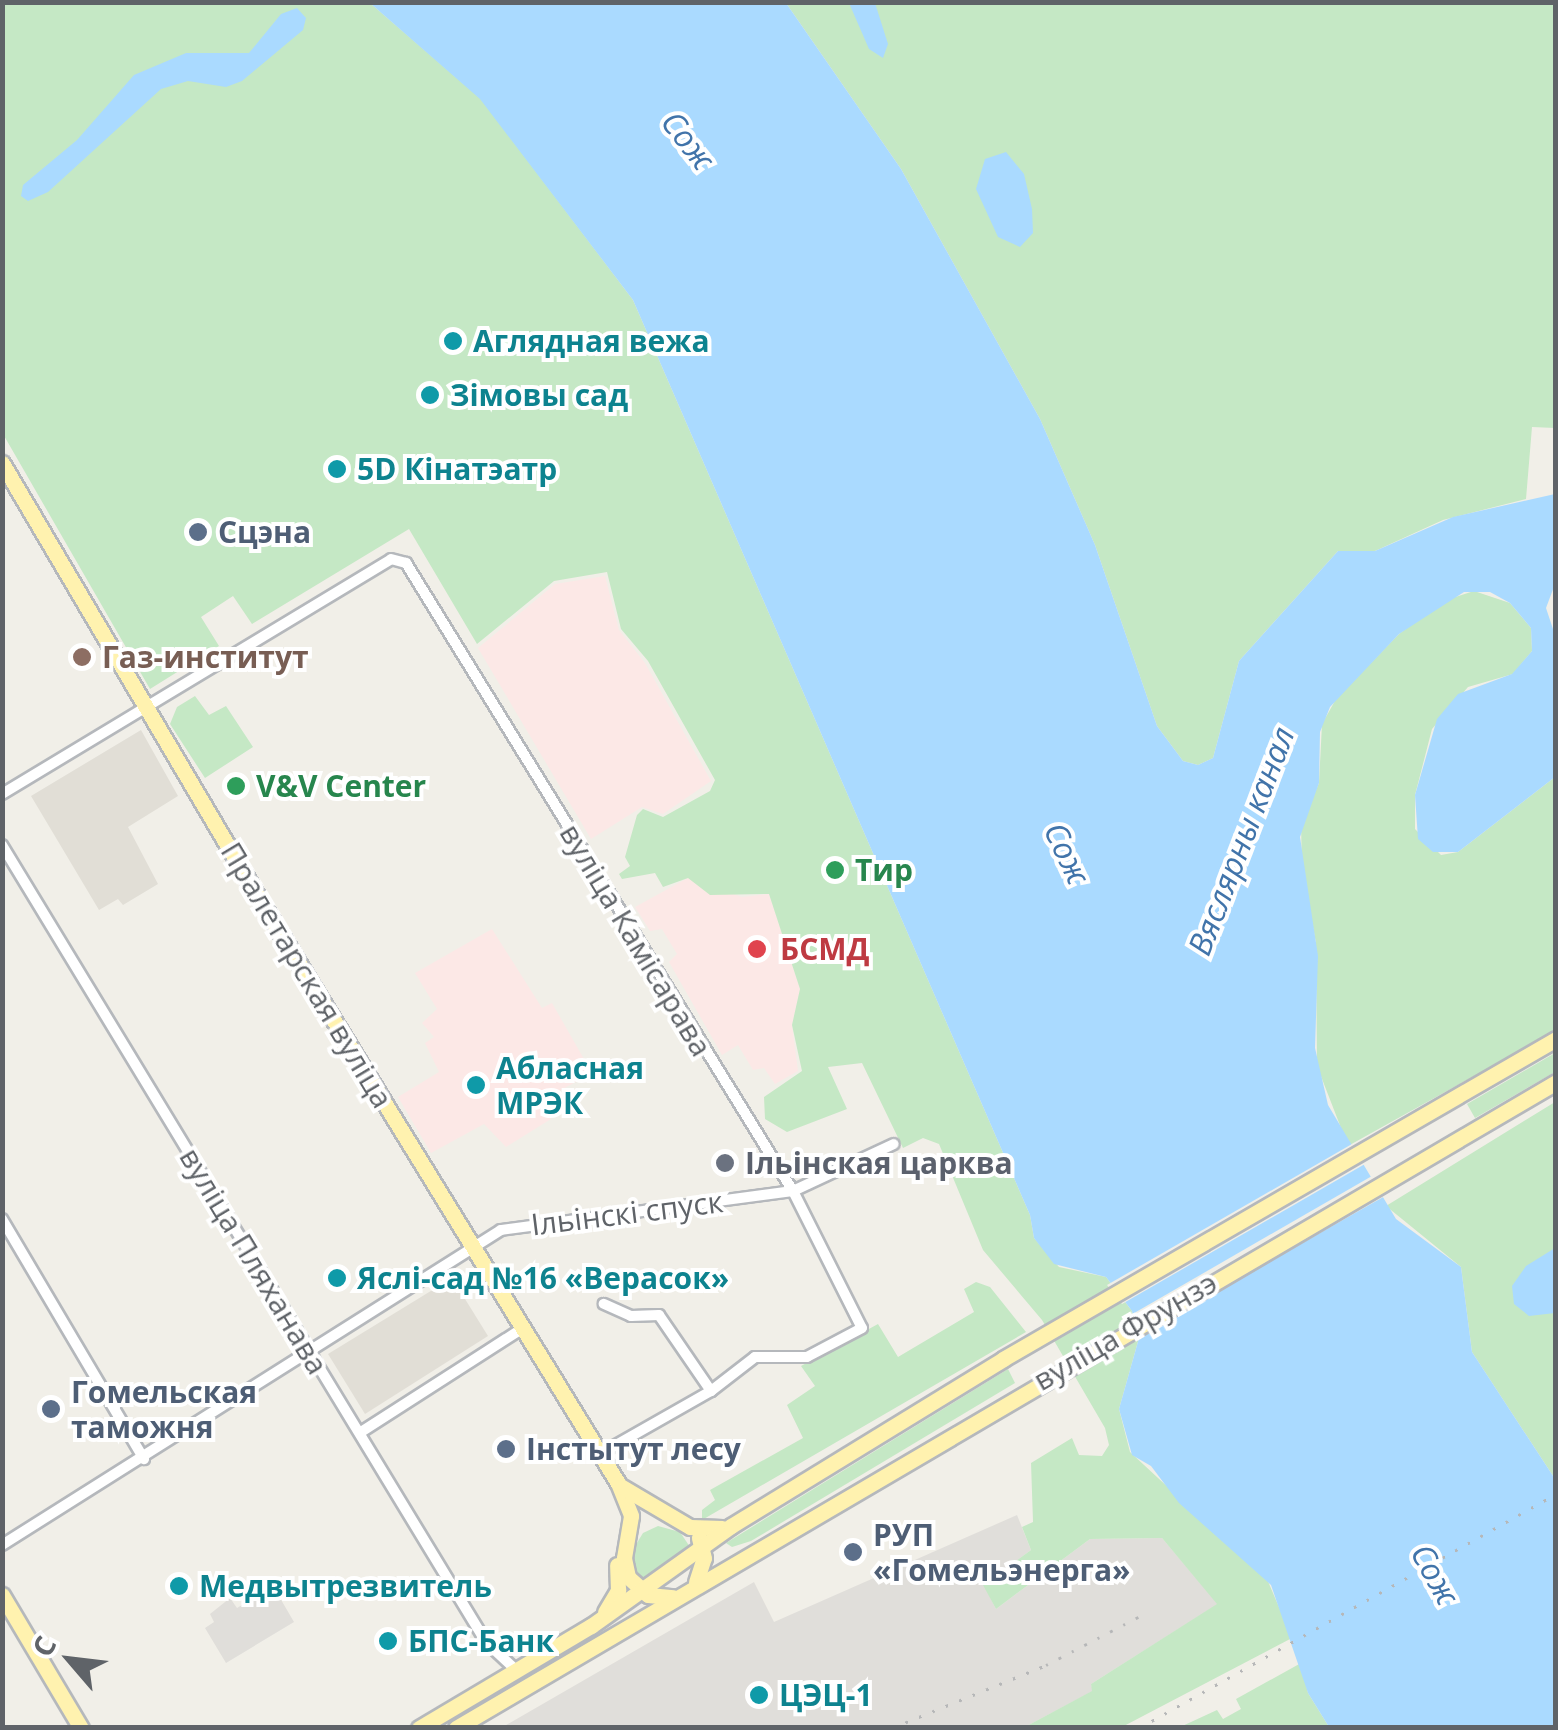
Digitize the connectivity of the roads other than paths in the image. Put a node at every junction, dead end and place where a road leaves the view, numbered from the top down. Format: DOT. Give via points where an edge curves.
graph roads {
  1 [pos="2,463"];
  2 [pos="146,707"];
  3 [pos="2,794"];
  4 [pos="2,845"];
  5 [pos="1556,1040"];
  6 [pos="1556,1082"];
  7 [pos="894,1144"];
  8 [pos="793,1191"];
  9 [pos="2,1219"];
  10 [pos="475,1246"];
  11 [pos="604,1304"];
  12 [pos="523,1328"];
  13 [pos="310,1355"];
  14 [pos="711,1391"];
  15 [pos="361,1432"];
  16 [pos="600,1454"];
  17 [pos="144,1459"];
  18 [pos="621,1490"];
  19 [pos="674,1518"];
  20 [pos="730,1526"];
  21 [pos="690,1527"];
  22 [pos="626,1544"];
  23 [pos="2,1545"];
  24 [pos="702,1545"];
  25 [pos="696,1582"];
  26 [pos="641,1591"];
  27 [pos="2,1595"];
  28 [pos="673,1597"];
  29 [pos="591,1626"];
  30 [pos="516,1670"];
  31 [pos="81,1728"];
  32 [pos="420,1728"];
  33 [pos="456,1728"];
  1 -- 2 [label="main road, Пралетарская вуліца"];
  2 -- 3 [label="street"];
  2 -- 8 [label="street, вуліца Камісарава" via="399,558"];
  2 -- 10 [label="main road, Пралетарская вуліца"];
  4 -- 13 [label="street, вуліца Пляханава"];
  5 -- 20 [label="main road, вуліца Фрунзэ" via="1002,1359"];
  6 -- 25 [label="main road, вуліца Фрунзэ"];
  7 -- 8 [label="street, Ільінскі спуск"];
  8 -- 10 [label="street, Ільінскі спуск" via="516,1227"];
  8 -- 14 [label="street, вуліца Камісарава" via="862,1328 807,1357 754,1356"];
  9 -- 17 [label="street"];
  10 -- 12 [label="main road, Пралетарская вуліца"];
  10 -- 13 [label="street, Ільінскі спуск"];
  11 -- 14 [label="street" via="631,1316 659,1315"];
  12 -- 15 [label="street"];
  12 -- 16 [label="main road, Пралетарская вуліца"];
  13 -- 15 [label="street, вуліца Пляханава"];
  13 -- 17 [label="street, Ільінскі спуск"];
  14 -- 16 [label="street"];
  15 -- 30 [label="street, вуліца Пляханава" via="486,1642"];
  16 -- 18 [label="main road, Пралетарская вуліца"];
  17 -- 23 [label="street, Ільінскі спуск"];
  18 -- 19 [label="main road, Пралетарская вуліца"];
  18 -- 22 [label="main road" via="631,1516"];
  18 -- 29 [label="main road, вуліца Фрунзэ" via="618,1590"];
  19 -- 21 [label="main road, Пралетарская вуліца"];
  19 -- 22 [label="main road" via="650,1520"];
  20 -- 21 [label="main road"];
  20 -- 24 [label="main road, вуліца Фрунзэ"];
  21 -- 24 [label="main road"];
  22 -- 26 [label="main road" via="625,1568"];
  24 -- 25 [label="main road"];
  24 -- 26 [label="main road, вуліца Фрунзэ"];
  25 -- 28 [label="main road, вуліца Фрунзэ"];
  26 -- 28 [label="main road"];
  26 -- 29 [label="main road, вуліца Фрунзэ"];
  27 -- 31 [label="main road"];
  28 -- 33 [label="main road, вуліца Фрунзэ"];
  29 -- 30 [label="main road, вуліца Фрунзэ"];
  30 -- 32 [label="main road, вуліца Фрунзэ"];
}
